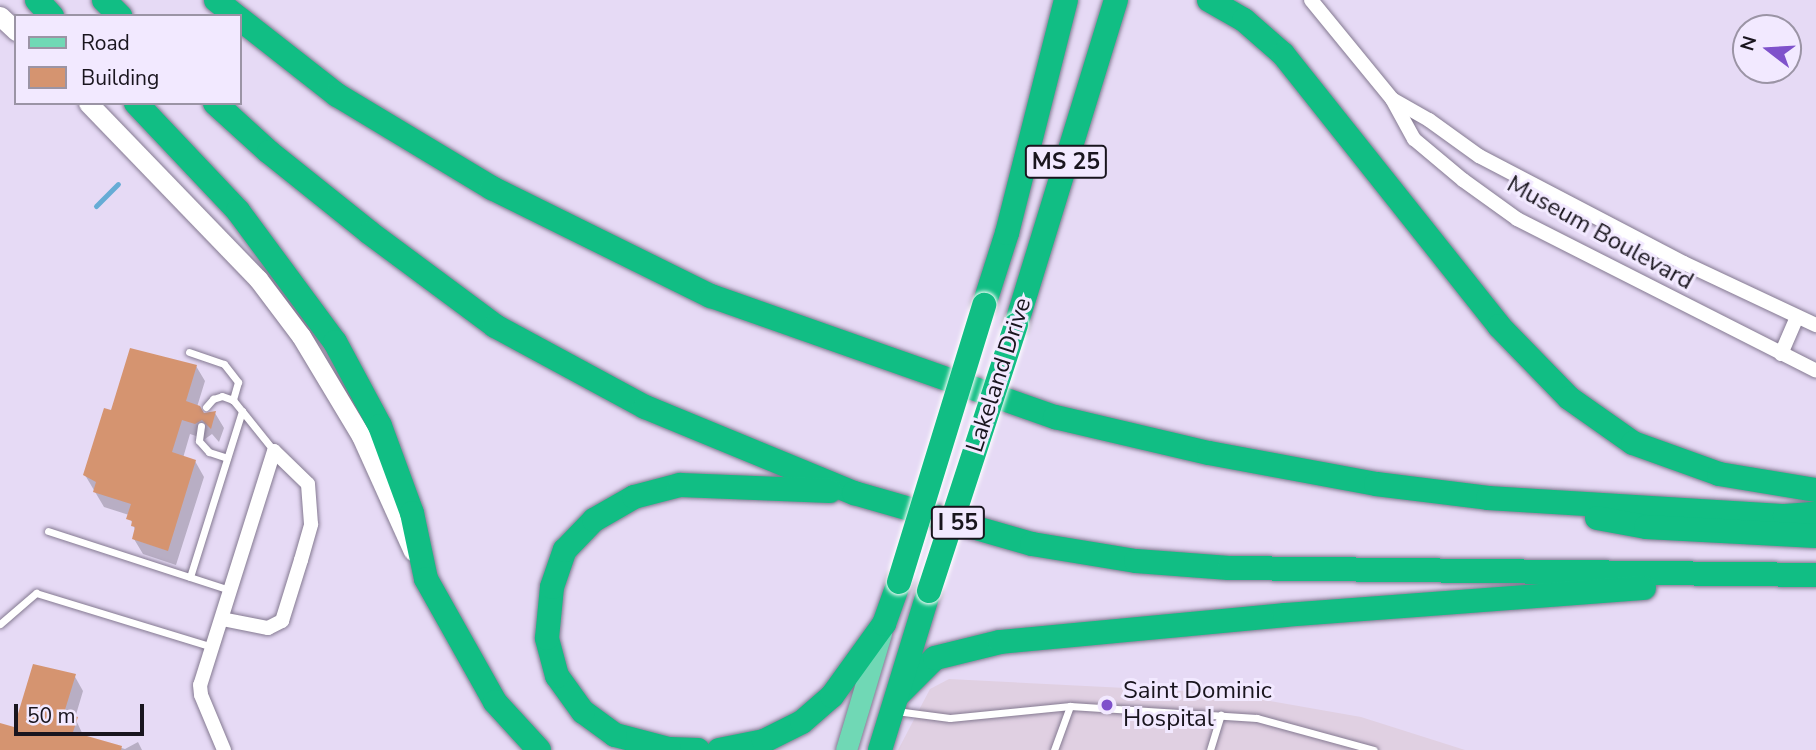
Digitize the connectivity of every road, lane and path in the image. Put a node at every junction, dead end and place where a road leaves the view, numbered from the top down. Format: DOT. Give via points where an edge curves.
graph roads {
  1 [pos="37,0"];
  2 [pos="104,0"];
  3 [pos="216,0"];
  4 [pos="1066,0"];
  5 [pos="1115,0"];
  6 [pos="1209,0"];
  7 [pos="1243,0"];
  8 [pos="1311,0"];
  9 [pos="50,14"];
  10 [pos="118,14"];
  11 [pos="234,14"];
  12 [pos="0,16"];
  13 [pos="242,21"];
  14 [pos="14,29"];
  15 [pos="1283,54"];
  16 [pos="1392,99"];
  17 [pos="90,105"];
  18 [pos="138,105"];
  19 [pos="217,105"];
  20 [pos="1797,317"];
  21 [pos="1816,325"];
  22 [pos="189,352"];
  23 [pos="1781,354"];
  24 [pos="1816,371"];
  25 [pos="233,400"];
  26 [pos="206,408"];
  27 [pos="242,411"];
  28 [pos="201,426"];
  29 [pos="274,451"];
  30 [pos="227,458"];
  31 [pos="1816,490"];
  32 [pos="854,493"];
  33 [pos="1488,498"];
  34 [pos="1816,514"];
  35 [pos="48,531"];
  36 [pos="1816,536"];
  37 [pos="1807,576"];
  38 [pos="190,577"];
  39 [pos="426,579"];
  40 [pos="231,590"];
  41 [pos="222,619"];
  42 [pos="0,624"];
  43 [pos="884,624"];
  44 [pos="213,647"];
  45 [pos="896,703"];
  46 [pos="1070,706"];
  47 [pos="1222,715"];
  48 [pos="224,750"];
  49 [pos="539,750"];
  50 [pos="698,750"];
  51 [pos="719,750"];
  52 [pos="846,750"];
  53 [pos="880,750"];
  54 [pos="1054,750"];
  55 [pos="1210,750"];
  56 [pos="1374,750"];
  1 -- 9 [label="highway"];
  2 -- 10 [label="highway"];
  3 -- 11 [label="highway"];
  4 -- 43 [label="highway, Lakeland Drive / MS 25, bridge" via="1007,233"];
  5 -- 45 [label="highway, Lakeland Drive / MS 25, bridge"];
  6 -- 15 [label="highway" via="1244,20"];
  7 -- 15 [label="highway"];
  8 -- 16 [label="street, Museum Boulevard"];
  12 -- 14 [label="street"];
  13 -- 33 [label="highway" via="337,95 492,188 711,296 1055,417 1209,453 1376,484"];
  15 -- 31 [label="highway" via="1499,326 1569,398 1633,443 1719,474"];
  16 -- 20 [label="street, Museum Boulevard" via="1479,156"];
  16 -- 23 [label="street, Museum Boulevard" via="1414,139 1517,219"];
  17 -- 39 [label="street" via="258,279 301,336 362,436"];
  18 -- 39 [label="highway" via="239,211 335,342 380,426 412,513"];
  19 -- 32 [label="highway, I 55" via="349,217 495,326 645,407"];
  20 -- 21 [label="street, Museum Boulevard"];
  20 -- 23 [label="street"];
  22 -- 25 [label="lane" via="224,363 238,382"];
  23 -- 24 [label="street, Museum Boulevard"];
  25 -- 26 [label="lane" via="222,397"];
  25 -- 27 [label="lane"];
  27 -- 29 [label="lane"];
  27 -- 30 [label="lane"];
  28 -- 30 [label="lane" via="199,440 209,452"];
  29 -- 40 [label="street"];
  29 -- 41 [label="street" via="308,484 311,524 301,560 282,621 268,628"];
  30 -- 38 [label="lane"];
  32 -- 37 [label="highway, I 55" via="1032,544 1136,561 1229,568"];
  32 -- 50 [label="highway" via="680,485 634,497 594,520 565,550 552,587 547,638 557,676 583,712 615,735 669,749"];
  33 -- 34 [label="highway" via="1784,516"];
  33 -- 36 [label="highway" via="1646,527"];
  35 -- 38 [label="lane"];
  37 -- 45 [label="highway" via="1285,615 1000,642 935,658"];
  38 -- 40 [label="lane"];
  39 -- 49 [label="highway" via="495,702"];
  40 -- 41 [label="street"];
  41 -- 44 [label="street"];
  42 -- 44 [label="lane" via="36,593"];
  43 -- 51 [label="highway" via="832,696 802,722 764,741"];
  43 -- 52 [label="main road, Lakeland Drive"];
  44 -- 48 [label="street" via="201,695"];
  45 -- 46 [label="lane" via="950,718"];
  45 -- 53 [label="highway, Lakeland Drive / MS 25"];
  46 -- 47 [label="lane"];
  46 -- 54 [label="lane"];
  47 -- 55 [label="lane"];
  47 -- 56 [label="lane" via="1257,718"];
}
